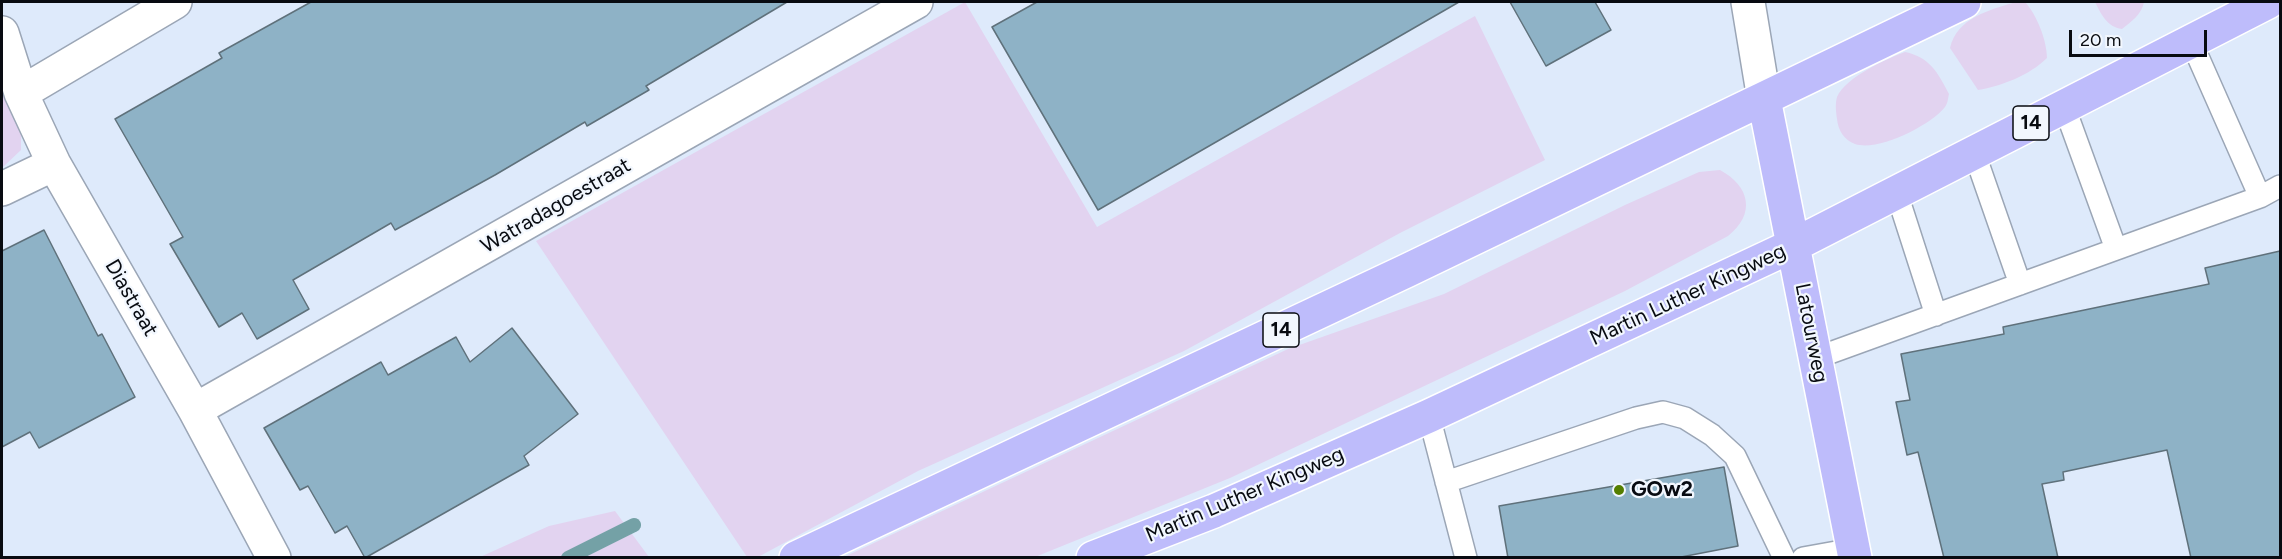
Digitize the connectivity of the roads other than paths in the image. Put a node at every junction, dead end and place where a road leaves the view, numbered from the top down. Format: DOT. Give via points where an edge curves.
graph roads {
  1 [pos="175,2"];
  2 [pos="916,2"];
  3 [pos="1748,2"];
  4 [pos="1964,2"];
  5 [pos="2268,2"];
  6 [pos="2,33"];
  7 [pos="2191,41"];
  8 [pos="21,93"];
  9 [pos="1764,99"];
  10 [pos="2064,106"];
  11 [pos="1974,152"];
  12 [pos="54,164"];
  13 [pos="2280,186"];
  14 [pos="2,189"];
  15 [pos="1897,194"];
  16 [pos="2260,197"];
  17 [pos="1794,246"];
  18 [pos="2116,249"];
  19 [pos="2020,284"];
  20 [pos="1936,315"];
  21 [pos="1816,358"];
  22 [pos="195,410"];
  23 [pos="1429,416"];
  24 [pos="1446,482"];
  25 [pos="1854,553"];
  26 [pos="274,558"];
  27 [pos="796,558"];
  28 [pos="1093,558"];
  29 [pos="1466,558"];
  30 [pos="1784,558"];
  31 [pos="1803,558"];
  1 -- 8 [label="street"];
  2 -- 22 [label="street, Watradagoestraat"];
  3 -- 9 [label="street, Latourweg"];
  4 -- 9 [label="main road, 14"];
  5 -- 7 [label="main road, Martin Luther Kingweg / 14"];
  6 -- 8 [label="street, Diastraat"];
  7 -- 10 [label="main road, Martin Luther Kingweg / 14"];
  7 -- 16 [label="lane"];
  8 -- 12 [label="street, Diastraat"];
  9 -- 17 [label="main road, Latourweg"];
  9 -- 27 [label="main road, 14"];
  10 -- 11 [label="main road, Martin Luther Kingweg / 14"];
  10 -- 18 [label="lane"];
  11 -- 15 [label="main road, Martin Luther Kingweg / 14"];
  11 -- 19 [label="lane"];
  12 -- 14 [label="street"];
  12 -- 22 [label="street, Diastraat"];
  13 -- 16 [label="lane"];
  15 -- 17 [label="main road, Martin Luther Kingweg / 14"];
  15 -- 20 [label="lane"];
  16 -- 18 [label="lane"];
  17 -- 21 [label="main road, Latourweg"];
  17 -- 23 [label="main road, Martin Luther Kingweg / 14"];
  18 -- 19 [label="lane"];
  19 -- 20 [label="lane"];
  20 -- 21 [label="lane"];
  21 -- 25 [label="main road, Latourweg"];
  22 -- 26 [label="street, Diastraat"];
  23 -- 24 [label="lane"];
  23 -- 28 [label="main road, Martin Luther Kingweg / 14" via="1214,511"];
  24 -- 29 [label="lane"];
  24 -- 30 [label="lane" via="1663,412 1685,418 1735,456"];
  25 -- 31 [label="lane"];
}
